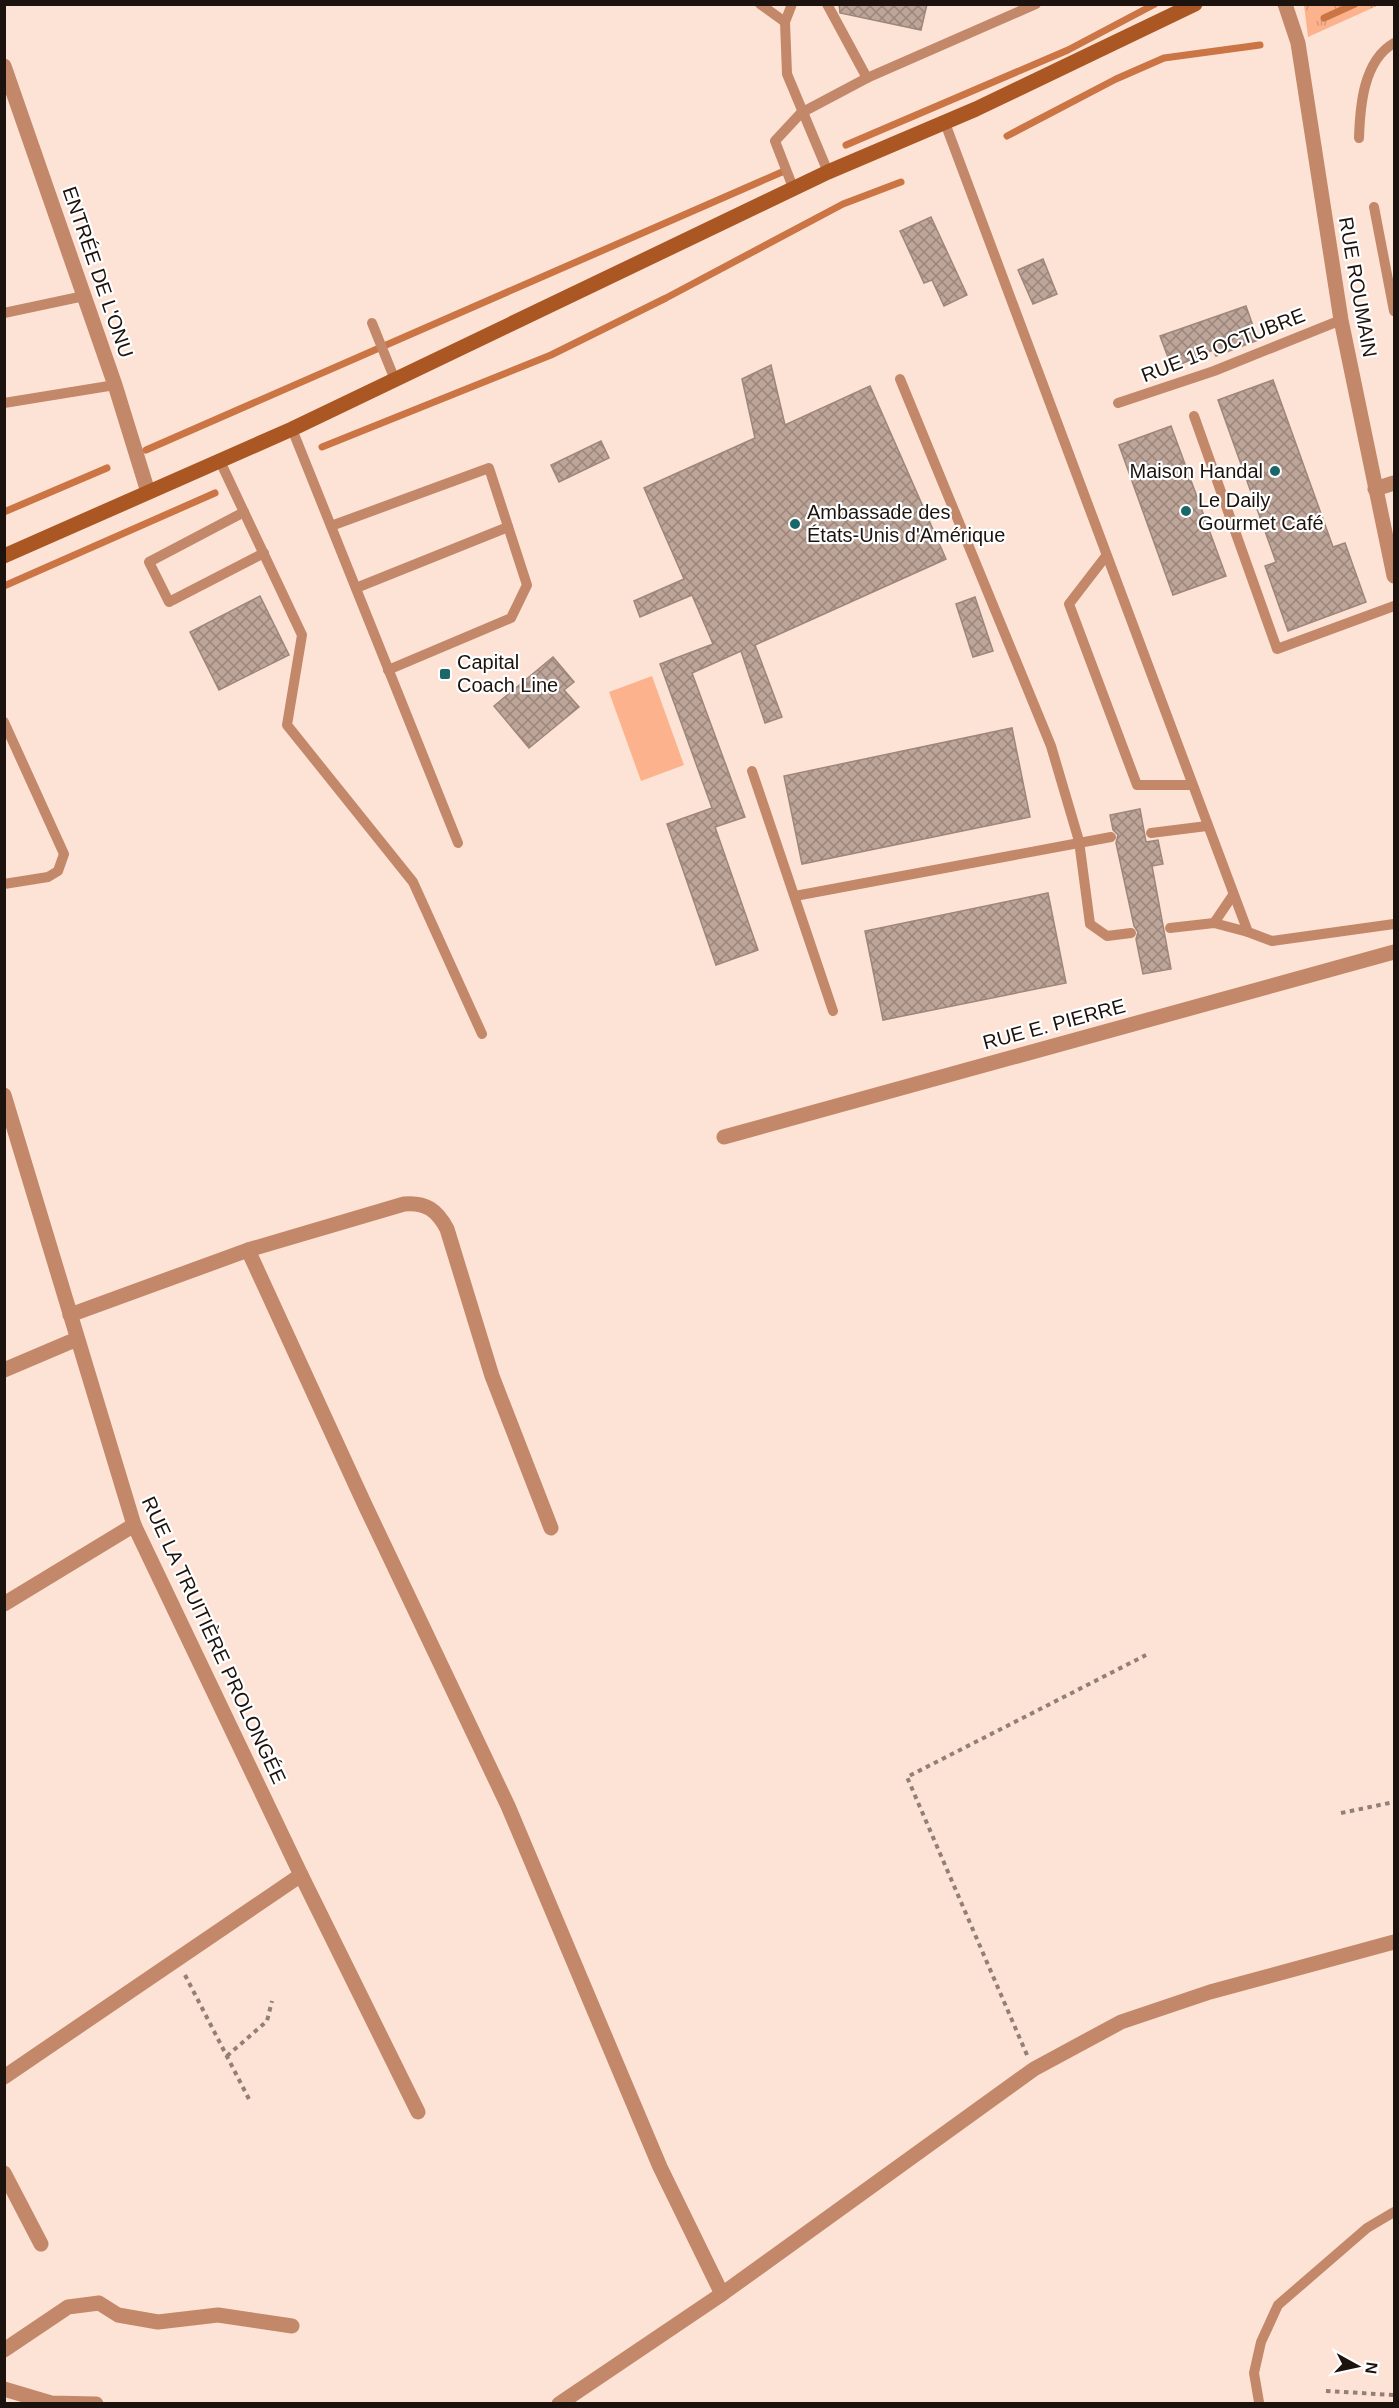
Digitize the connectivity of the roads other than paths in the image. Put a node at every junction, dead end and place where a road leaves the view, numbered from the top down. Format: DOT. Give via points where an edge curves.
graph roads {
  1 [pos="760,4"];
  2 [pos="792,4"];
  3 [pos="828,4"];
  4 [pos="1035,4"];
  5 [pos="1195,4"];
  6 [pos="1285,4"];
  7 [pos="785,22"];
  8 [pos="1395,44"];
  9 [pos="4,66"];
  10 [pos="867,78"];
  11 [pos="801,113"];
  12 [pos="945,123"];
  13 [pos="1359,138"];
  14 [pos="828,172"];
  15 [pos="794,190"];
  16 [pos="1374,207"];
  17 [pos="84,296"];
  18 [pos="1395,311"];
  19 [pos="4,313"];
  20 [pos="1341,320"];
  21 [pos="372,323"];
  22 [pos="900,379"];
  23 [pos="395,380"];
  24 [pos="114,385"];
  25 [pos="4,403"];
  26 [pos="1118,403"];
  27 [pos="1194,416"];
  28 [pos="292,429"];
  29 [pos="219,459"];
  30 [pos="1395,483"];
  31 [pos="1375,489"];
  32 [pos="148,492"];
  33 [pos="244,512"];
  34 [pos="331,526"];
  35 [pos="508,527"];
  36 [pos="264,553"];
  37 [pos="4,556"];
  38 [pos="1106,556"];
  39 [pos="1395,576"];
  40 [pos="356,588"];
  41 [pos="1395,606"];
  42 [pos="388,670"];
  43 [pos="4,723"];
  44 [pos="752,771"];
  45 [pos="1192,785"];
  46 [pos="1207,826"];
  47 [pos="1151,833"];
  48 [pos="1111,837"];
  49 [pos="1079,841"];
  50 [pos="458,843"];
  51 [pos="4,884"];
  52 [pos="1233,895"];
  53 [pos="795,896"];
  54 [pos="1214,923"];
  55 [pos="1395,924"];
  56 [pos="1170,928"];
  57 [pos="1248,932"];
  58 [pos="1131,933"];
  59 [pos="1395,952"];
  60 [pos="833,1011"];
  61 [pos="482,1034"];
  62 [pos="4,1095"];
  63 [pos="724,1137"];
  64 [pos="248,1250"];
  65 [pos="70,1315"];
  66 [pos="77,1339"];
  67 [pos="4,1370"];
  68 [pos="134,1525"];
  69 [pos="551,1528"];
  70 [pos="4,1604"];
  71 [pos="301,1875"];
  72 [pos="1395,1942"];
  73 [pos="4,2077"];
  74 [pos="418,2112"];
  75 [pos="4,2173"];
  76 [pos="1395,2212"];
  77 [pos="41,2244"];
  78 [pos="722,2295"];
  79 [pos="292,2326"];
  80 [pos="4,2350"];
  81 [pos="4,2389"];
  82 [pos="1259,2402"];
  83 [pos="96,2403"];
  84 [pos="559,2403"];
  1 -- 7 [label="lane"];
  2 -- 7 [label="lane"];
  3 -- 10 [label="lane"];
  4 -- 10 [label="lane"];
  5 -- 12 [label="main road"];
  6 -- 20 [label="street, RUE ROUMAIN" via="1298,43"];
  7 -- 11 [label="lane" via="787,74"];
  8 -- 13 [label="lane" via="1373,66 1361,102"];
  9 -- 17 [label="street, ENTRÉE DE L'ONU"];
  10 -- 11 [label="lane"];
  11 -- 14 [label="lane"];
  11 -- 15 [label="lane" via="775,141"];
  12 -- 14 [label="main road"];
  12 -- 38 [label="lane"];
  14 -- 15 [label="main road"];
  15 -- 23 [label="main road"];
  16 -- 18 [label="lane"];
  17 -- 19 [label="lane"];
  17 -- 24 [label="street, ENTRÉE DE L'ONU"];
  20 -- 26 [label="lane, RUE 15 OCTUBRE" via="1214,371"];
  20 -- 31 [label="street, RUE ROUMAIN"];
  21 -- 23 [label="lane"];
  22 -- 49 [label="lane" via="1051,746"];
  23 -- 28 [label="main road"];
  24 -- 25 [label="lane"];
  24 -- 32 [label="street, ENTRÉE DE L'ONU"];
  27 -- 41 [label="lane" via="1277,649"];
  28 -- 29 [label="main road"];
  28 -- 34 [label="lane"];
  29 -- 32 [label="main road"];
  29 -- 33 [label="lane"];
  30 -- 31 [label="street"];
  31 -- 39 [label="street, RUE ROUMAIN"];
  32 -- 37 [label="main road"];
  33 -- 36 [label="lane"];
  33 -- 36 [label="lane" via="149,562 170,602"];
  34 -- 35 [label="lane" via="489,468"];
  34 -- 40 [label="lane"];
  35 -- 40 [label="lane"];
  35 -- 42 [label="lane" via="527,585 511,618"];
  36 -- 61 [label="lane" via="302,635 287,725 412,882"];
  38 -- 45 [label="lane"];
  38 -- 45 [label="lane" via="1070,604 1081,636 1137,785"];
  40 -- 42 [label="lane"];
  42 -- 50 [label="lane"];
  43 -- 51 [label="lane" via="64,854 58,872"];
  44 -- 53 [label="lane"];
  45 -- 46 [label="lane"];
  46 -- 47 [label="lane"];
  46 -- 52 [label="lane"];
  48 -- 49 [label="lane"];
  49 -- 53 [label="lane"];
  49 -- 58 [label="lane" via="1090,924 1107,936"];
  52 -- 54 [label="lane"];
  52 -- 57 [label="lane"];
  53 -- 60 [label="lane"];
  54 -- 56 [label="lane"];
  54 -- 57 [label="lane"];
  55 -- 57 [label="lane" via="1272,941"];
  59 -- 63 [label="street, RUE E. PIERRE"];
  62 -- 65 [label="street, RUE LA TRUITIÈRE PROLONGÉE"];
  64 -- 65 [label="street"];
  64 -- 69 [label="street" via="404,1204 431,1207 440,1215 492,1376"];
  64 -- 78 [label="street" via="508,1806 660,2167"];
  65 -- 66 [label="street, RUE LA TRUITIÈRE PROLONGÉE"];
  66 -- 67 [label="street"];
  66 -- 68 [label="street, RUE LA TRUITIÈRE PROLONGÉE"];
  68 -- 70 [label="street"];
  68 -- 71 [label="street, RUE LA TRUITIÈRE PROLONGÉE"];
  71 -- 73 [label="street"];
  71 -- 74 [label="street, RUE LA TRUITIÈRE PROLONGÉE"];
  72 -- 78 [label="street" via="1210,1992 1121,2022 1034,2069"];
  75 -- 77 [label="street"];
  76 -- 82 [label="lane" via="1367,2228 1278,2305 1261,2342 1254,2373"];
  78 -- 84 [label="street"];
  79 -- 80 [label="street" via="218,2315 158,2322 118,2314 99,2303 68,2307"];
  81 -- 83 [label="street" via="51,2403"];
}
